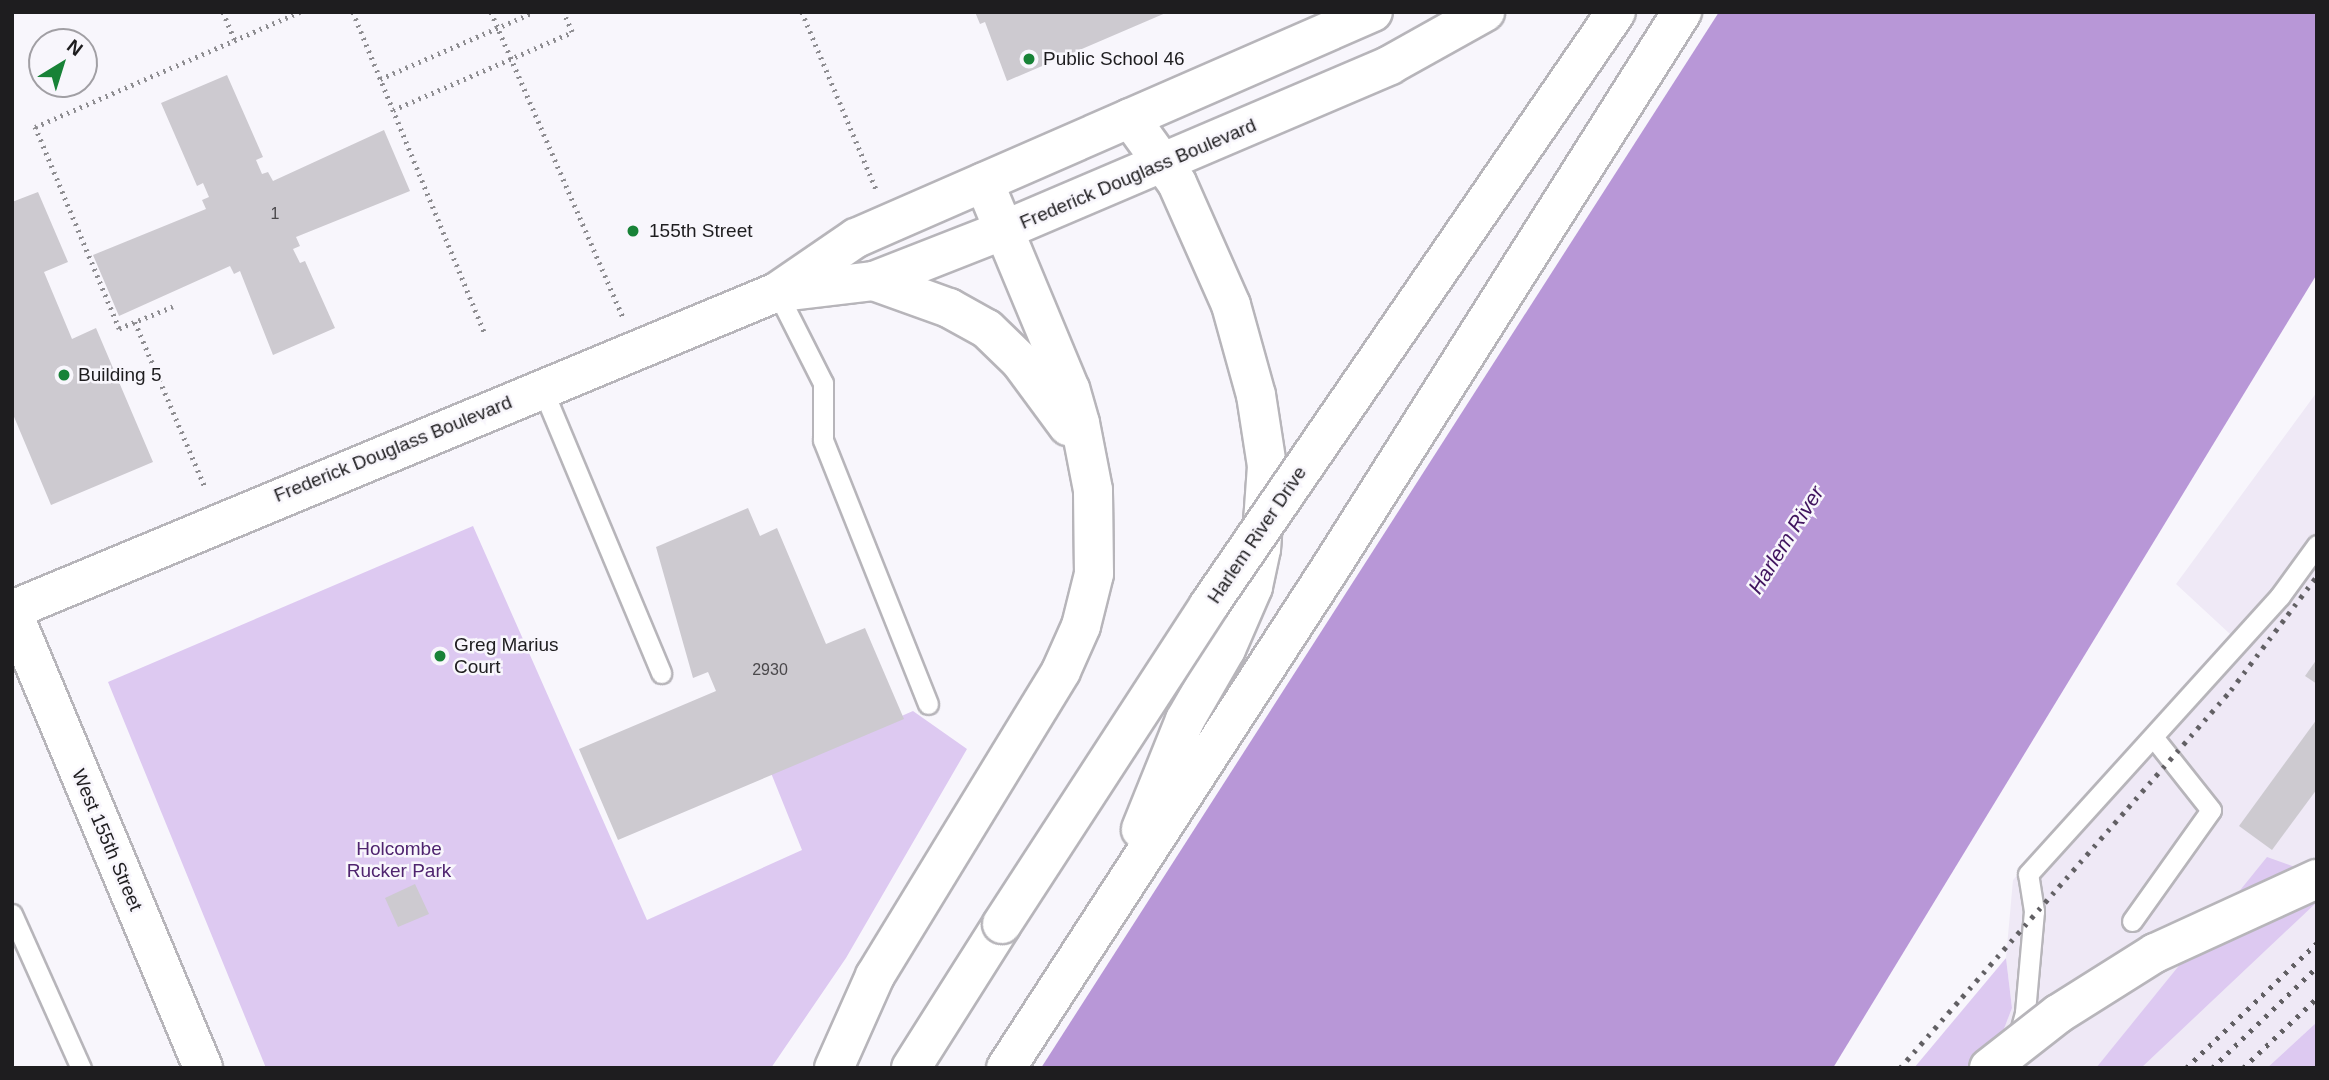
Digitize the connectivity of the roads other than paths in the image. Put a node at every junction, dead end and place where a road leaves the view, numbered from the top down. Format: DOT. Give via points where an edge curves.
graph roads {
  1 [pos="1373,12"];
  2 [pos="1616,12"];
  3 [pos="1682,12"];
  4 [pos="1464,18"];
  5 [pos="1265,61"];
  6 [pos="1287,111"];
  7 [pos="1130,118"];
  8 [pos="1165,163"];
  9 [pos="984,182"];
  10 [pos="1004,230"];
  11 [pos="874,281"];
  12 [pos="777,292"];
  13 [pos="542,388"];
  14 [pos="1088,456"];
  15 [pos="2317,545"];
  16 [pos="13,608"];
  17 [pos="661,673"];
  18 [pos="928,704"];
  19 [pos="2154,738"];
  20 [pos="2317,879"];
  21 [pos="1109,908"];
  22 [pos="12,914"];
  23 [pos="2132,921"];
  24 [pos="81,1068"];
  25 [pos="203,1068"];
  26 [pos="208,1068"];
  27 [pos="834,1068"];
  28 [pos="912,1068"];
  29 [pos="1006,1068"];
  30 [pos="1989,1068"];
  31 [pos="2010,1068"];
  1 -- 5 [label="main road, Frederick Douglass Boulevard"];
  2 -- 28 [label="main road, Harlem River Drive, bridge" via="1209,605"];
  3 -- 21 [label="main road"];
  4 -- 6 [label="main road, Frederick Douglass Boulevard"];
  5 -- 6 [label="main road"];
  5 -- 7 [label="main road, Frederick Douglass Boulevard"];
  6 -- 8 [label="main road, Frederick Douglass Boulevard"];
  7 -- 8 [label="main road"];
  7 -- 9 [label="main road, Frederick Douglass Boulevard"];
  8 -- 10 [label="main road, Frederick Douglass Boulevard"];
  8 -- 21 [label="main road" via="1203,234 1244,349 1264,442 1265,510 1253,587 1226,649 1185,720"];
  9 -- 10 [label="main road"];
  9 -- 12 [label="main road, Frederick Douglass Boulevard" via="856,238"];
  10 -- 11 [label="main road, Frederick Douglass Boulevard"];
  10 -- 14 [label="main road" via="1070,389"];
  11 -- 12 [label="main road, Frederick Douglass Boulevard"];
  11 -- 14 [label="main road" via="949,308 987,329 1036,380"];
  12 -- 13 [label="main road, Frederick Douglass Boulevard"];
  12 -- 18 [label="lane" via="823,383 823,440"];
  13 -- 16 [label="main road, Frederick Douglass Boulevard"];
  13 -- 17 [label="lane"];
  14 -- 27 [label="main road" via="1094,574 1070,652 875,976"];
  15 -- 19 [label="lane" via="2280,596"];
  16 -- 25 [label="main road, West 155th Street"];
  16 -- 26 [label="main road"];
  19 -- 23 [label="lane" via="2211,810"];
  19 -- 31 [label="lane" via="2028,874 2034,911 2025,1012"];
  20 -- 30 [label="main road, bridge" via="2155,953 2058,1014"];
  21 -- 29 [label="main road"];
  22 -- 24 [label="lane"];
}
